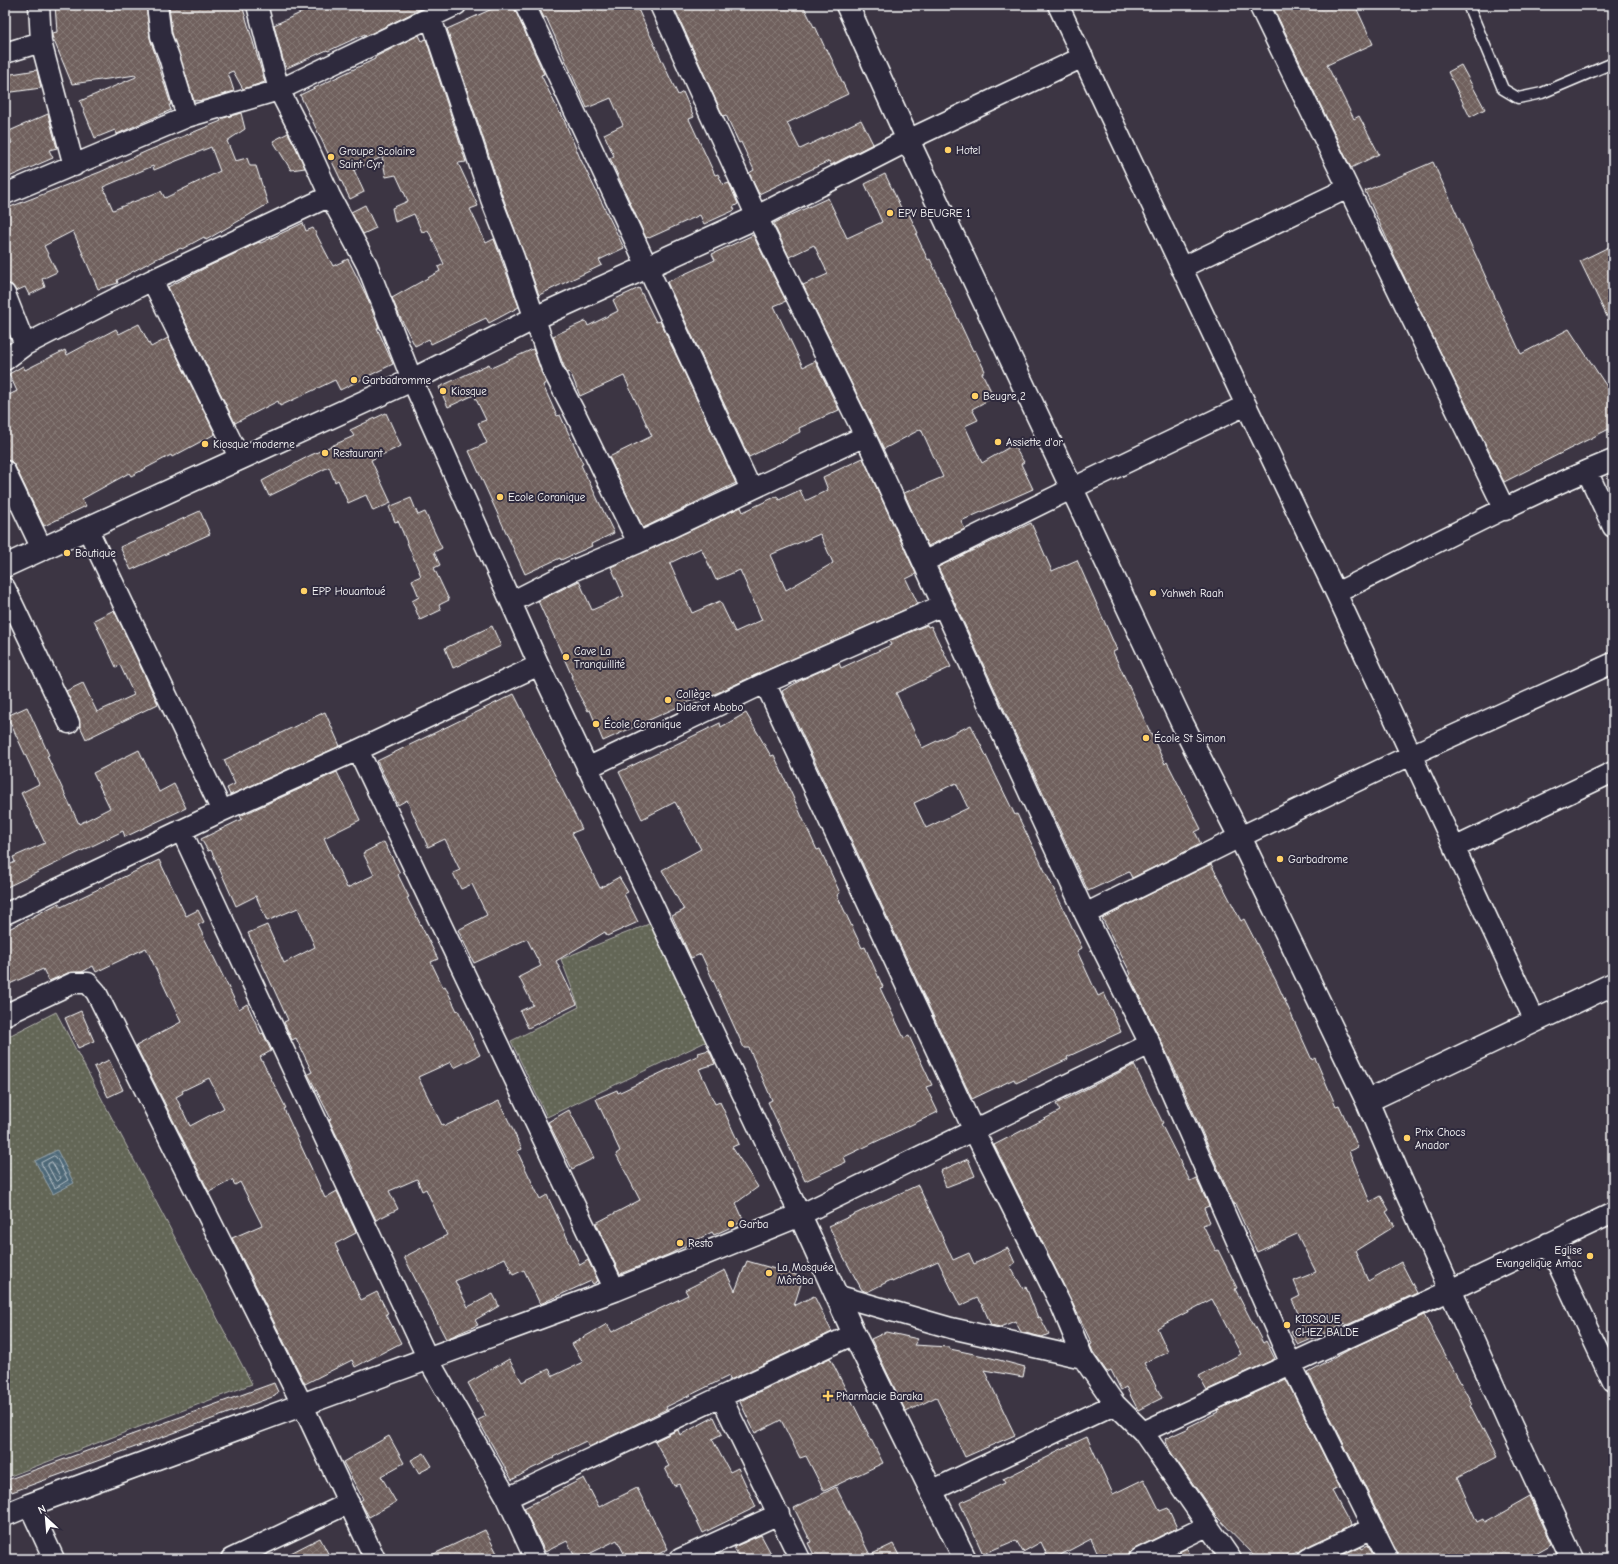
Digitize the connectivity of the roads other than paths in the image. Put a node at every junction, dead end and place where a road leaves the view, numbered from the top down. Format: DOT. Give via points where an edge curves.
graph roads {
  1 [pos="39,5"];
  2 [pos="157,5"];
  3 [pos="257,5"];
  4 [pos="456,5"];
  5 [pos="525,5"];
  6 [pos="660,5"];
  7 [pos="847,5"];
  8 [pos="1058,5"];
  9 [pos="1259,5"];
  10 [pos="1468,5"];
  11 [pos="431,18"];
  12 [pos="41,42"];
  13 [pos="5,53"];
  14 [pos="1083,57"];
  15 [pos="1613,63"];
  16 [pos="279,90"];
  17 [pos="187,117"];
  18 [pos="908,140"];
  19 [pos="74,166"];
  20 [pos="1348,188"];
  21 [pos="5,194"];
  22 [pos="330,196"];
  23 [pos="757,216"];
  24 [pos="646,266"];
  25 [pos="1181,268"];
  26 [pos="152,280"];
  27 [pos="5,294"];
  28 [pos="535,318"];
  29 [pos="25,345"];
  30 [pos="5,360"];
  31 [pos="412,380"];
  32 [pos="1246,405"];
  33 [pos="865,436"];
  34 [pos="240,459"];
  35 [pos="1613,460"];
  36 [pos="5,471"];
  37 [pos="1587,471"];
  38 [pos="1073,488"];
  39 [pos="751,489"];
  40 [pos="1505,510"];
  41 [pos="1613,526"];
  42 [pos="87,528"];
  43 [pos="638,543"];
  44 [pos="42,549"];
  45 [pos="923,562"];
  46 [pos="5,566"];
  47 [pos="5,588"];
  48 [pos="1336,593"];
  49 [pos="510,602"];
  50 [pos="943,605"];
  51 [pos="1613,663"];
  52 [pos="539,665"];
  53 [pos="765,683"];
  54 [pos="69,723"];
  55 [pos="358,750"];
  56 [pos="1411,755"];
  57 [pos="588,768"];
  58 [pos="1613,772"];
  59 [pos="222,811"];
  60 [pos="180,830"];
  61 [pos="1240,837"];
  62 [pos="1454,848"];
  63 [pos="5,914"];
  64 [pos="1085,914"];
  65 [pos="1613,984"];
  66 [pos="5,1015"];
  67 [pos="1536,1021"];
  68 [pos="1150,1044"];
  69 [pos="1367,1101"];
  70 [pos="973,1129"];
  71 [pos="1613,1213"];
  72 [pos="800,1215"];
  73 [pos="1548,1243"];
  74 [pos="615,1290"];
  75 [pos="1451,1290"];
  76 [pos="836,1295"];
  77 [pos="854,1334"];
  78 [pos="1083,1358"];
  79 [pos="428,1359"];
  80 [pos="1291,1364"];
  81 [pos="1613,1382"];
  82 [pos="720,1397"];
  83 [pos="302,1404"];
  84 [pos="1115,1404"];
  85 [pos="1143,1432"];
  86 [pos="932,1491"];
  87 [pos="507,1498"];
  88 [pos="349,1503"];
  89 [pos="29,1505"];
  90 [pos="779,1514"];
  91 [pos="5,1515"];
  92 [pos="1207,1526"];
  93 [pos="1372,1528"];
  94 [pos="54,1559"];
  95 [pos="231,1559"];
  96 [pos="375,1559"];
  97 [pos="535,1559"];
  98 [pos="680,1559"];
  99 [pos="800,1559"];
  100 [pos="965,1559"];
  101 [pos="1139,1559"];
  102 [pos="1231,1559"];
  103 [pos="1307,1559"];
  104 [pos="1388,1559"];
  105 [pos="1573,1559"];
  1 -- 12 [label="street"];
  2 -- 17 [label="street" via="160,36"];
  3 -- 16 [label="street"];
  4 -- 11 [label="street"];
  5 -- 24 [label="street"];
  6 -- 23 [label="street"];
  7 -- 18 [label="street"];
  8 -- 14 [label="street"];
  9 -- 20 [label="street"];
  10 -- 15 [label="lane" via="1503,89 1518,98 1542,93"];
  11 -- 16 [label="street"];
  11 -- 28 [label="street" via="491,199"];
  12 -- 13 [label="street"];
  12 -- 19 [label="street"];
  14 -- 18 [label="street"];
  14 -- 25 [label="street"];
  16 -- 17 [label="street"];
  16 -- 22 [label="street"];
  17 -- 19 [label="street"];
  18 -- 23 [label="street"];
  18 -- 38 [label="street"];
  19 -- 21 [label="street"];
  20 -- 25 [label="street"];
  20 -- 40 [label="street"];
  22 -- 26 [label="street"];
  22 -- 31 [label="street" via="368,265"];
  23 -- 24 [label="street"];
  23 -- 33 [label="street"];
  24 -- 28 [label="street"];
  24 -- 39 [label="street"];
  25 -- 32 [label="street"];
  26 -- 29 [label="street"];
  26 -- 34 [label="street"];
  27 -- 29 [label="street"];
  28 -- 31 [label="street"];
  28 -- 43 [label="street" via="552,369 578,417"];
  29 -- 30 [label="street"];
  31 -- 34 [label="street"];
  31 -- 49 [label="street"];
  32 -- 38 [label="street"];
  32 -- 48 [label="street"];
  33 -- 39 [label="street"];
  33 -- 45 [label="street"];
  34 -- 42 [label="street"];
  35 -- 37 [label="street"];
  36 -- 44 [label="street"];
  37 -- 40 [label="street"];
  37 -- 41 [label="street"];
  38 -- 45 [label="street"];
  38 -- 61 [label="street" via="1183,725"];
  39 -- 43 [label="street"];
  40 -- 48 [label="street"];
  42 -- 44 [label="street"];
  42 -- 59 [label="street"];
  43 -- 49 [label="street" via="572,571"];
  44 -- 46 [label="street"];
  45 -- 50 [label="street"];
  47 -- 54 [label="street"];
  48 -- 56 [label="street"];
  49 -- 52 [label="street"];
  50 -- 53 [label="street"];
  50 -- 64 [label="street"];
  51 -- 56 [label="street"];
  52 -- 55 [label="street"];
  52 -- 57 [label="street"];
  53 -- 57 [label="street"];
  53 -- 70 [label="street"];
  55 -- 59 [label="street"];
  55 -- 74 [label="street"];
  56 -- 61 [label="street"];
  56 -- 62 [label="street"];
  57 -- 72 [label="street"];
  58 -- 62 [label="street"];
  59 -- 60 [label="street"];
  60 -- 63 [label="street"];
  60 -- 79 [label="street"];
  61 -- 64 [label="street"];
  61 -- 69 [label="street"];
  62 -- 67 [label="street"];
  64 -- 68 [label="street"];
  65 -- 67 [label="street"];
  66 -- 83 [label="street" via="73,983 88,984 96,992"];
  67 -- 69 [label="street"];
  68 -- 70 [label="street"];
  68 -- 80 [label="street"];
  69 -- 75 [label="street"];
  70 -- 72 [label="street"];
  70 -- 78 [label="street" via="1061,1305"];
  71 -- 73 [label="street"];
  72 -- 74 [label="street"];
  72 -- 76 [label="street"];
  73 -- 75 [label="street"];
  73 -- 81 [label="street"];
  74 -- 79 [label="street"];
  75 -- 80 [label="street"];
  75 -- 105 [label="street"];
  76 -- 77 [label="street"];
  76 -- 78 [label="street" via="951,1328"];
  77 -- 82 [label="street"];
  77 -- 86 [label="street"];
  78 -- 84 [label="street"];
  79 -- 83 [label="street"];
  79 -- 87 [label="street"];
  80 -- 85 [label="street"];
  80 -- 93 [label="street"];
  82 -- 87 [label="street"];
  82 -- 90 [label="street"];
  83 -- 88 [label="street"];
  83 -- 89 [label="street"];
  84 -- 85 [label="street"];
  84 -- 86 [label="street"];
  85 -- 92 [label="street"];
  86 -- 100 [label="street"];
  87 -- 97 [label="street"];
  88 -- 95 [label="street"];
  88 -- 96 [label="street"];
  89 -- 91 [label="street"];
  89 -- 94 [label="street"];
  90 -- 98 [label="street"];
  90 -- 99 [label="street"];
  92 -- 101 [label="street"];
  92 -- 102 [label="street"];
  93 -- 103 [label="street"];
  93 -- 104 [label="street"];
}
